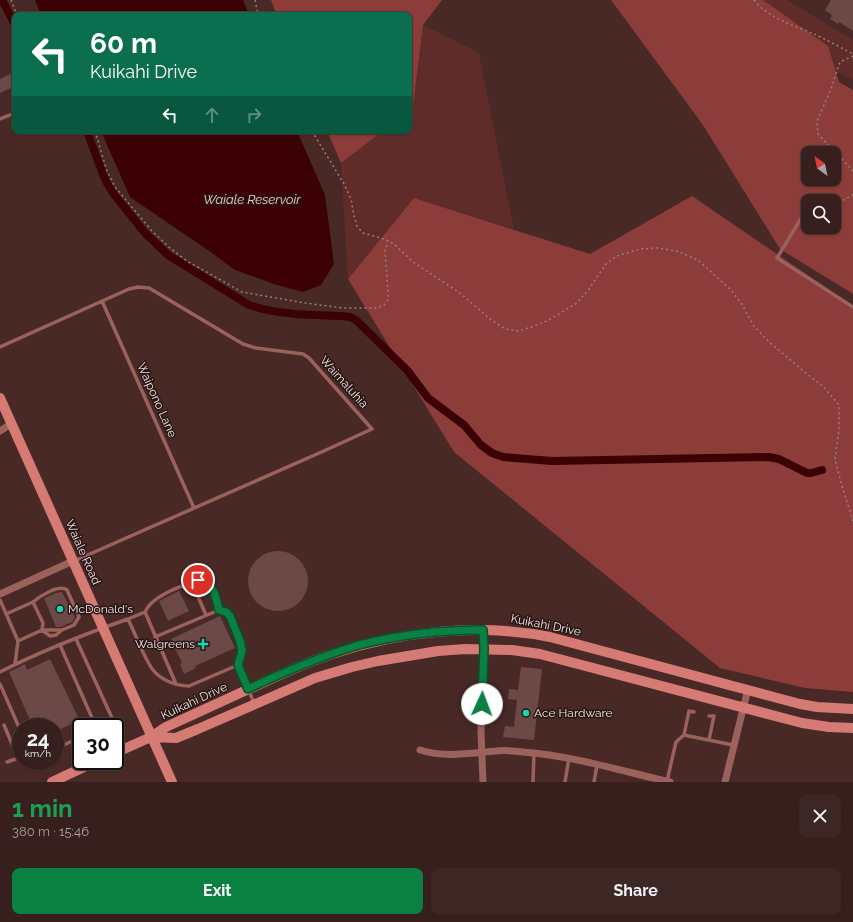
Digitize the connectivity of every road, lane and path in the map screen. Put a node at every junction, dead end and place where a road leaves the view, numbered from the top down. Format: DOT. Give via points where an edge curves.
graph roads {
  1 [pos="11,0"];
  2 [pos="255,0"];
  3 [pos="754,0"];
  4 [pos="16,12"];
  5 [pos="257,12"];
  6 [pos="853,55"];
  7 [pos="12,114"];
  8 [pos="0,119"];
  9 [pos="96,134"];
  10 [pos="314,134"];
  11 [pos="853,171"];
  12 [pos="853,195"];
  13 [pos="841,201"];
  14 [pos="801,219"];
  15 [pos="389,241"];
  16 [pos="102,301"];
  17 [pos="853,307"];
  18 [pos="0,347"];
  19 [pos="0,398"];
  20 [pos="11,424"];
  21 [pos="0,430"];
  22 [pos="194,508"];
  23 [pos="853,521"];
  24 [pos="73,561"];
  25 [pos="196,592"];
  26 [pos="0,594"];
  27 [pos="0,600"];
  28 [pos="33,602"];
  29 [pos="219,610"];
  30 [pos="145,612"];
  31 [pos="6,614"];
  32 [pos="206,615"];
  33 [pos="128,619"];
  34 [pos="102,628"];
  35 [pos="42,630"];
  36 [pos="483,630"];
  37 [pos="155,637"];
  38 [pos="76,639"];
  39 [pos="18,641"];
  40 [pos="60,645"];
  41 [pos="484,649"];
  42 [pos="15,664"];
  43 [pos="238,665"];
  44 [pos="0,672"];
  45 [pos="0,684"];
  46 [pos="176,684"];
  47 [pos="248,689"];
  48 [pos="748,689"];
  49 [pos="255,704"];
  50 [pos="743,707"];
  51 [pos="853,709"];
  52 [pos="694,712"];
  53 [pos="709,716"];
  54 [pos="15,718"];
  55 [pos="92,718"];
  56 [pos="112,718"];
  57 [pos="687,721"];
  58 [pos="692,722"];
  59 [pos="4,725"];
  60 [pos="853,728"];
  61 [pos="684,735"];
  62 [pos="151,737"];
  63 [pos="709,740"];
  64 [pos="12,741"];
  65 [pos="733,745"];
  66 [pos="124,749"];
  67 [pos="420,750"];
  68 [pos="482,753"];
  69 [pos="534,753"];
  70 [pos="569,758"];
  71 [pos="12,760"];
  72 [pos="7,762"];
  73 [pos="597,765"];
  74 [pos="78,770"];
  75 [pos="52,782"];
  76 [pos="172,782"];
  77 [pos="483,782"];
  78 [pos="533,782"];
  79 [pos="565,782"];
  80 [pos="594,782"];
  81 [pos="668,782"];
  82 [pos="725,782"];
  1 -- 4 [label="path"];
  2 -- 5 [label="path"];
  3 -- 6 [label="path" via="760,8"];
  6 -- 11 [label="path" via="840,62 817,121 818,134"];
  7 -- 8 [label="lane"];
  9 -- 15 [label="path" via="107,171 115,187 152,231 187,261 242,292 343,308 377,308 388,300 385,250"];
  10 -- 15 [label="path" via="351,198 358,226 363,233"];
  12 -- 13 [label="path"];
  14 -- 17 [label="lane" via="777,258"];
  15 -- 23 [label="path" via="413,262 460,293 490,319 506,329 518,331 547,321 577,303 606,264 617,256 640,249 657,248 677,251 698,260 731,290 753,325 823,386 839,405 840,429 835,460"];
  16 -- 18 [label="lane, Waimaluhia"];
  16 -- 22 [label="lane, Waipono Lane"];
  16 -- 22 [label="lane, Waimaluhia" via="129,289 149,288 243,344 303,354 372,429"];
  19 -- 20 [label="main road, Waiale Road"];
  20 -- 21 [label="street"];
  20 -- 24 [label="main road, Waiale Road"];
  22 -- 24 [label="lane, Waimaluhia"];
  24 -- 26 [label="street"];
  24 -- 34 [label="main road, Waiale Road"];
  25 -- 32 [label="lane"];
  27 -- 31 [label="lane"];
  28 -- 31 [label="lane"];
  28 -- 35 [label="lane" via="43,623"];
  28 -- 35 [label="lane" via="39,597 64,588 79,617 74,625 56,635 50,636"];
  29 -- 30 [label="lane" via="208,583 198,580 156,599 147,606"];
  29 -- 32 [label="lane"];
  29 -- 43 [label="lane" via="230,616 240,641 242,651"];
  30 -- 33 [label="lane"];
  30 -- 37 [label="lane"];
  31 -- 39 [label="lane"];
  32 -- 37 [label="lane"];
  33 -- 34 [label="lane"];
  33 -- 46 [label="lane" via="153,670"];
  34 -- 38 [label="lane"];
  34 -- 62 [label="main road, Waiale Road"];
  35 -- 39 [label="lane"];
  36 -- 41 [label="street"];
  36 -- 47 [label="main road, Kuikahi Drive" via="432,633 360,645 331,654"];
  36 -- 48 [label="main road, Kuikahi Drive" via="525,632 550,637"];
  37 -- 46 [label="lane"];
  38 -- 40 [label="lane"];
  38 -- 56 [label="lane"];
  39 -- 42 [label="lane"];
  40 -- 42 [label="lane"];
  40 -- 55 [label="lane"];
  41 -- 49 [label="main road, Kuikahi Drive" via="438,651 358,665 315,678"];
  41 -- 50 [label="main road, Kuikahi Drive" via="540,654"];
  41 -- 68 [label="street"];
  42 -- 44 [label="lane"];
  43 -- 46 [label="lane" via="189,686"];
  43 -- 47 [label="lane"];
  45 -- 54 [label="lane"];
  47 -- 49 [label="lane"];
  47 -- 62 [label="main road, Kuikahi Drive" via="166,727"];
  48 -- 50 [label="street"];
  48 -- 51 [label="main road, Kuikahi Drive" via="800,704"];
  49 -- 62 [label="main road, Kuikahi Drive" via="176,738"];
  50 -- 60 [label="main road, Kuikahi Drive" via="802,723"];
  50 -- 65 [label="street"];
  52 -- 57 [label="lane" via="689,711"];
  53 -- 63 [label="lane" via="714,716"];
  57 -- 58 [label="lane"];
  57 -- 61 [label="lane"];
  59 -- 64 [label="lane"];
  61 -- 63 [label="lane"];
  61 -- 81 [label="lane" via="676,742"];
  62 -- 66 [label="main road, Kuikahi Drive"];
  62 -- 76 [label="main road, Waiale Road"];
  63 -- 65 [label="lane"];
  65 -- 82 [label="street"];
  67 -- 68 [label="street" via="440,755"];
  68 -- 69 [label="street" via="496,750"];
  68 -- 77 [label="street"];
  69 -- 70 [label="street"];
  69 -- 78 [label="lane"];
  70 -- 73 [label="street"];
  70 -- 79 [label="lane"];
  71 -- 72 [label="lane"];
  73 -- 80 [label="lane"];
  73 -- 81 [label="street"];
  74 -- 75 [label="main road"];
}
